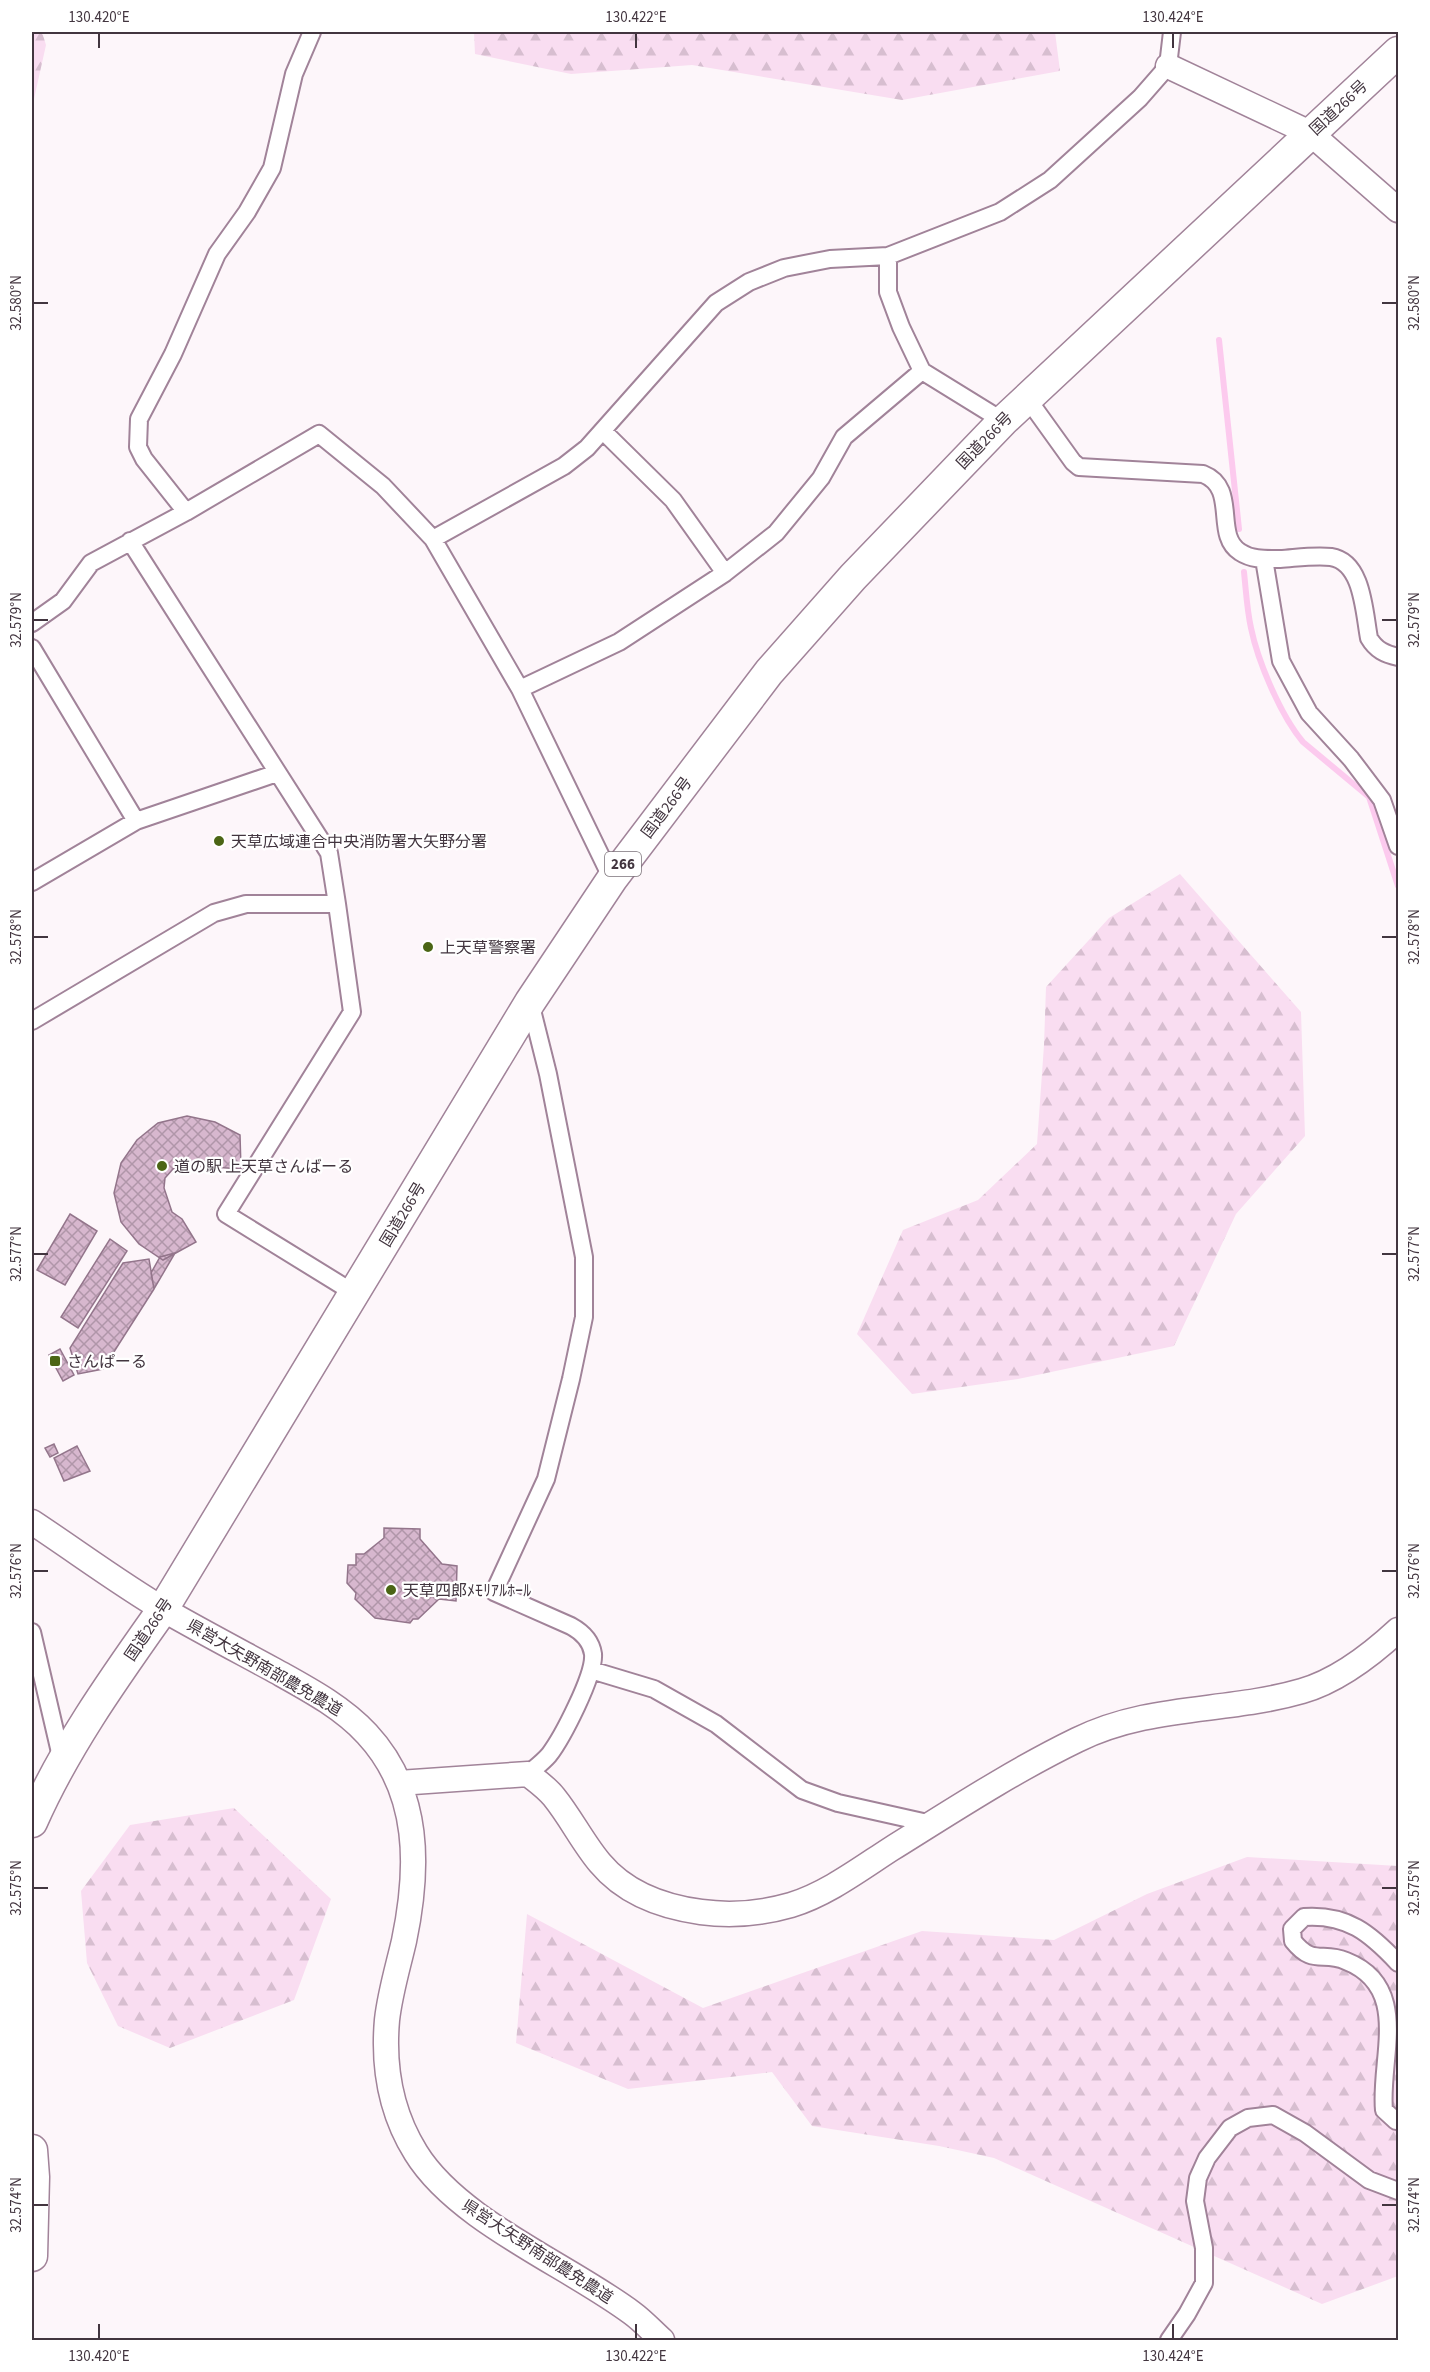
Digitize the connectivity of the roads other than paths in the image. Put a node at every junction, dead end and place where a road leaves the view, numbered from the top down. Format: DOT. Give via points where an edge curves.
graph roads {
  1 [pos="312,32"];
  2 [pos="1172,32"];
  3 [pos="1398,52"];
  4 [pos="1168,66"];
  5 [pos="1310,133"];
  6 [pos="1398,210"];
  7 [pos="888,256"];
  8 [pos="922,371"];
  9 [pos="1027,398"];
  10 [pos="1003,421"];
  11 [pos="603,431"];
  12 [pos="186,512"];
  13 [pos="433,539"];
  14 [pos="130,541"];
  15 [pos="1264,559"];
  16 [pos="725,573"];
  17 [pos="32,623"];
  18 [pos="32,648"];
  19 [pos="1398,657"];
  20 [pos="520,689"];
  21 [pos="277,773"];
  22 [pos="136,821"];
  23 [pos="1398,846"];
  24 [pos="612,879"];
  25 [pos="32,882"];
  26 [pos="337,904"];
  27 [pos="530,1002"];
  28 [pos="32,1021"];
  29 [pos="354,1293"];
  30 [pos="32,1522"];
  31 [pos="163,1609"];
  32 [pos="1398,1630"];
  33 [pos="32,1632"];
  34 [pos="591,1670"];
  35 [pos="62,1762"];
  36 [pos="528,1774"];
  37 [pos="399,1783"];
  38 [pos="32,1822"];
  39 [pos="932,1824"];
  40 [pos="1398,1963"];
  41 [pos="1398,2121"];
  42 [pos="32,2150"];
  43 [pos="1398,2191"];
  44 [pos="32,2256"];
  45 [pos="662,2340"];
  46 [pos="1169,2340"];
  1 -- 12 [label="street" via="294,74 272,168 217,254 139,419 138,447 144,459"];
  2 -- 4 [label="street"];
  3 -- 5 [label="highway, 国道266号 / 266"];
  4 -- 5 [label="street"];
  4 -- 7 [label="street" via="1140,98 1050,180 1000,212"];
  5 -- 6 [label="street"];
  5 -- 9 [label="highway, 国道266号 / 266"];
  7 -- 8 [label="street" via="888,291"];
  7 -- 11 [label="street" via="830,259 784,268 749,282 716,303"];
  8 -- 10 [label="street"];
  8 -- 16 [label="street" via="843,437 822,478 776,533"];
  9 -- 10 [label="highway, 国道266号 / 266"];
  9 -- 15 [label="street" via="1079,467 1203,474 1217,482 1231,542 1238,552"];
  10 -- 24 [label="highway, 国道266号 / 266" via="853,577 769,672"];
  11 -- 13 [label="street" via="564,466"];
  11 -- 16 [label="street" via="672,500"];
  12 -- 13 [label="street" via="319,434 383,486"];
  12 -- 14 [label="street"];
  13 -- 20 [label="street"];
  14 -- 17 [label="street" via="91,563 63,601"];
  14 -- 21 [label="street"];
  15 -- 19 [label="street" via="1341,560 1357,578 1374,647"];
  15 -- 23 [label="street" via="1281,661 1309,713 1382,800"];
  16 -- 20 [label="street" via="619,642"];
  18 -- 22 [label="street"];
  20 -- 24 [label="street"];
  21 -- 22 [label="street"];
  21 -- 26 [label="street" via="330,853"];
  22 -- 25 [label="street"];
  24 -- 27 [label="highway, 国道266号 / 266"];
  26 -- 28 [label="street" via="246,904 213,913"];
  26 -- 29 [label="street" via="352,1012 226,1214"];
  27 -- 29 [label="highway, 国道266号 / 266"];
  27 -- 34 [label="street" via="584,1257 584,1317 546,1479 494,1592 583,1633 592,1654"];
  29 -- 31 [label="highway, 国道266号 / 266"];
  30 -- 31 [label="street, 県営大矢野南部農免農道"];
  31 -- 35 [label="highway, 国道266号 / 266" via="99,1700"];
  31 -- 37 [label="street, 県営大矢野南部農免農道" via="347,1716 382,1753"];
  32 -- 39 [label="street" via="1343,1673 1303,1691 1123,1721 1081,1738 1032,1762"];
  33 -- 35 [label="street"];
  34 -- 36 [label="street" via="562,1736"];
  34 -- 39 [label="street" via="654,1689 716,1724 802,1790 838,1803"];
  35 -- 38 [label="highway, 国道266号 / 266"];
  36 -- 37 [label="street"];
  36 -- 39 [label="street" via="553,1795 600,1864 626,1886 661,1905 703,1913 748,1913 791,1905 836,1884"];
  37 -- 45 [label="street, 県営大矢野南部農免農道" via="411,1823 414,1880 387,2019 386,2064 404,2133 427,2170 454,2196 634,2314"];
  40 -- 41 [label="street" via="1374,1938 1340,1918 1304,1917 1292,1929 1293,1941 1305,1955 1346,1961 1370,1975 1383,1995 1388,2010 1384,2110"];
  42 -- 44 [label="highway"];
  43 -- 46 [label="street" via="1369,2180 1305,2133 1273,2115 1248,2118 1230,2128 1207,2158 1198,2178 1195,2201 1204,2248 1204,2283"];
}
